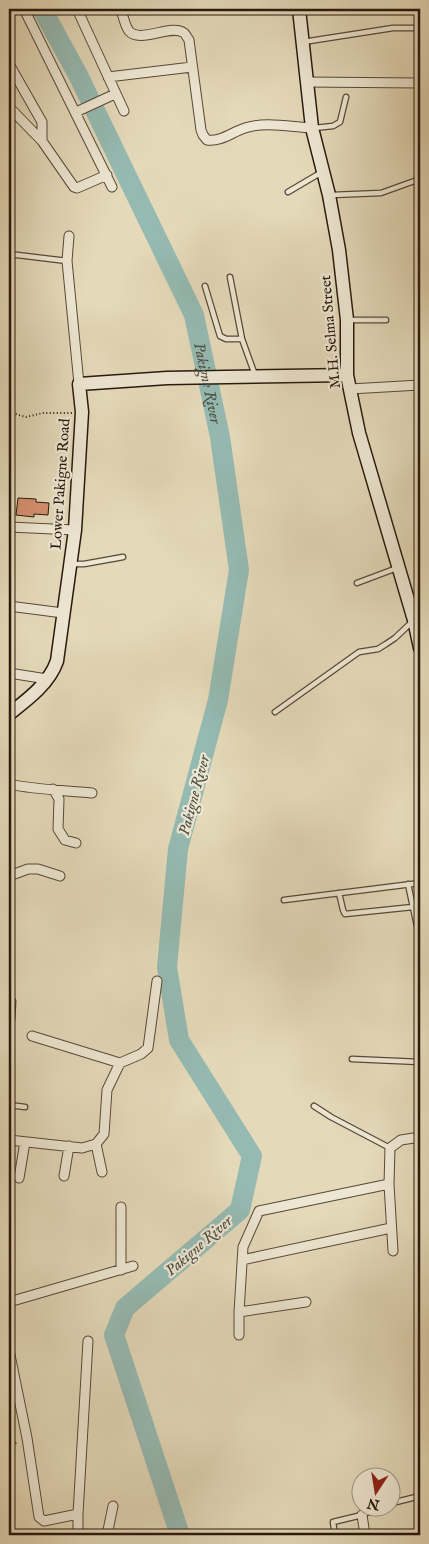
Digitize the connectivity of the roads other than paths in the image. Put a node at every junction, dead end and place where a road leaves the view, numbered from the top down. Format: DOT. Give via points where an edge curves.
graph roads {
  1 [pos="24,9"];
  2 [pos="77,9"];
  3 [pos="121,9"];
  4 [pos="299,9"];
  5 [pos="420,28"];
  6 [pos="303,42"];
  7 [pos="9,64"];
  8 [pos="192,67"];
  9 [pos="108,77"];
  10 [pos="308,82"];
  11 [pos="420,83"];
  12 [pos="116,94"];
  13 [pos="346,97"];
  14 [pos="9,107"];
  15 [pos="79,110"];
  16 [pos="124,111"];
  17 [pos="312,128"];
  18 [pos="42,141"];
  19 [pos="323,172"];
  20 [pos="107,175"];
  21 [pos="420,179"];
  22 [pos="112,186"];
  23 [pos="288,192"];
  24 [pos="329,196"];
  25 [pos="69,236"];
  26 [pos="9,254"];
  27 [pos="67,261"];
  28 [pos="230,277"];
  29 [pos="205,286"];
  30 [pos="347,320"];
  31 [pos="386,320"];
  32 [pos="242,339"];
  33 [pos="347,375"];
  34 [pos="256,377"];
  35 [pos="79,384"];
  36 [pos="420,385"];
  37 [pos="350,389"];
  38 [pos="9,527"];
  39 [pos="75,530"];
  40 [pos="122,557"];
  41 [pos="70,564"];
  42 [pos="398,568"];
  43 [pos="357,583"];
  44 [pos="9,606"];
  45 [pos="63,613"];
  46 [pos="414,620"];
  47 [pos="420,648"];
  48 [pos="9,673"];
  49 [pos="47,679"];
  50 [pos="275,712"];
  51 [pos="9,714"];
  52 [pos="9,784"];
  53 [pos="53,789"];
  54 [pos="92,793"];
  55 [pos="76,843"];
  56 [pos="9,876"];
  57 [pos="60,876"];
  58 [pos="420,883"];
  59 [pos="408,884"];
  60 [pos="339,893"];
  61 [pos="284,900"];
  62 [pos="414,907"];
  63 [pos="420,940"];
  64 [pos="157,981"];
  65 [pos="9,999"];
  66 [pos="12,1020"];
  67 [pos="32,1036"];
  68 [pos="352,1058"];
  69 [pos="420,1062"];
  70 [pos="120,1063"];
  71 [pos="9,1105"];
  72 [pos="314,1106"];
  73 [pos="24,1107"];
  74 [pos="420,1137"];
  75 [pos="9,1140"];
  76 [pos="25,1142"];
  77 [pos="96,1144"];
  78 [pos="69,1146"];
  79 [pos="390,1148"];
  80 [pos="102,1172"];
  81 [pos="64,1176"];
  82 [pos="19,1178"];
  83 [pos="389,1184"];
  84 [pos="121,1207"];
  85 [pos="391,1228"];
  86 [pos="393,1251"];
  87 [pos="242,1260"];
  88 [pos="133,1266"];
  89 [pos="121,1270"];
  90 [pos="9,1302"];
  91 [pos="306,1302"];
  92 [pos="239,1312"];
  93 [pos="239,1336"];
  94 [pos="88,1342"];
  95 [pos="9,1350"];
  96 [pos="420,1496"];
  97 [pos="402,1500"];
  98 [pos="113,1506"];
  99 [pos="78,1514"];
  100 [pos="355,1516"];
  101 [pos="362,1516"];
  102 [pos="78,1535"];
  103 [pos="107,1535"];
  104 [pos="335,1535"];
  105 [pos="365,1535"];
  1 -- 15 [label="street"];
  2 -- 9 [label="street"];
  3 -- 8 [label="street" via="132,34 178,30 184,33 189,40"];
  4 -- 6 [label="street, M.H. Selma Street"];
  5 -- 6 [label="lane" via="393,28"];
  6 -- 10 [label="street, M.H. Selma Street"];
  7 -- 18 [label="street" via="42,122"];
  8 -- 9 [label="street"];
  8 -- 17 [label="street" via="201,130 207,140 218,140 258,125"];
  9 -- 12 [label="street"];
  10 -- 11 [label="street"];
  10 -- 17 [label="street, M.H. Selma Street"];
  12 -- 15 [label="street"];
  12 -- 16 [label="street"];
  13 -- 17 [label="lane" via="340,122"];
  14 -- 18 [label="street"];
  15 -- 20 [label="street"];
  17 -- 19 [label="street, M.H. Selma Street"];
  18 -- 20 [label="street" via="76,188"];
  19 -- 23 [label="lane"];
  19 -- 24 [label="street, M.H. Selma Street"];
  20 -- 22 [label="street"];
  21 -- 24 [label="lane" via="380,193"];
  24 -- 30 [label="street, M.H. Selma Street"];
  25 -- 27 [label="street, Lower Pakigne Road"];
  26 -- 27 [label="lane"];
  27 -- 35 [label="street, Lower Pakigne Road"];
  28 -- 32 [label="lane"];
  29 -- 32 [label="lane" via="220,336"];
  30 -- 31 [label="lane"];
  30 -- 33 [label="street, M.H. Selma Street"];
  32 -- 34 [label="lane"];
  33 -- 34 [label="street"];
  33 -- 37 [label="street, M.H. Selma Street"];
  34 -- 35 [label="street" via="167,378"];
  35 -- 39 [label="street, Lower Pakigne Road" via="82,412"];
  36 -- 37 [label="street"];
  37 -- 42 [label="street, M.H. Selma Street" via="359,433"];
  38 -- 39 [label="street"];
  39 -- 41 [label="street, Lower Pakigne Road"];
  40 -- 41 [label="lane"];
  41 -- 45 [label="street, Lower Pakigne Road"];
  42 -- 43 [label="lane"];
  42 -- 46 [label="street, M.H. Selma Street"];
  44 -- 45 [label="street"];
  45 -- 49 [label="street, Lower Pakigne Road" via="57,661"];
  46 -- 47 [label="street, M.H. Selma Street"];
  46 -- 50 [label="lane" via="386,644 360,652"];
  48 -- 49 [label="street"];
  49 -- 51 [label="street, Lower Pakigne Road"];
  52 -- 53 [label="street"];
  53 -- 54 [label="street"];
  53 -- 55 [label="street" via="59,799 58,830 65,840"];
  56 -- 57 [label="street" via="28,869"];
  58 -- 59 [label="lane"];
  59 -- 60 [label="lane"];
  59 -- 62 [label="lane"];
  60 -- 61 [label="lane"];
  60 -- 62 [label="lane" via="346,914"];
  62 -- 63 [label="lane"];
  64 -- 70 [label="street" via="148,1048"];
  65 -- 66 [label="lane" via="13,1001"];
  67 -- 70 [label="street"];
  68 -- 69 [label="lane"];
  70 -- 77 [label="street" via="107,1090 104,1134"];
  71 -- 73 [label="lane"];
  72 -- 79 [label="lane"];
  74 -- 79 [label="street" via="401,1140"];
  75 -- 76 [label="street"];
  76 -- 78 [label="street"];
  76 -- 82 [label="street"];
  77 -- 78 [label="street" via="82,1148"];
  77 -- 80 [label="street"];
  78 -- 81 [label="street"];
  79 -- 83 [label="street"];
  83 -- 85 [label="street"];
  83 -- 87 [label="street" via="261,1210 243,1247"];
  84 -- 89 [label="street"];
  85 -- 86 [label="street"];
  85 -- 87 [label="street"];
  87 -- 92 [label="street"];
  88 -- 89 [label="street"];
  89 -- 90 [label="street"];
  91 -- 92 [label="street"];
  92 -- 93 [label="street"];
  94 -- 99 [label="street"];
  95 -- 99 [label="street" via="39,1517 44,1521"];
  96 -- 97 [label="lane"];
  98 -- 103 [label="street"];
  99 -- 102 [label="street"];
  100 -- 104 [label="lane" via="333,1522"];
  101 -- 105 [label="street"];
}
